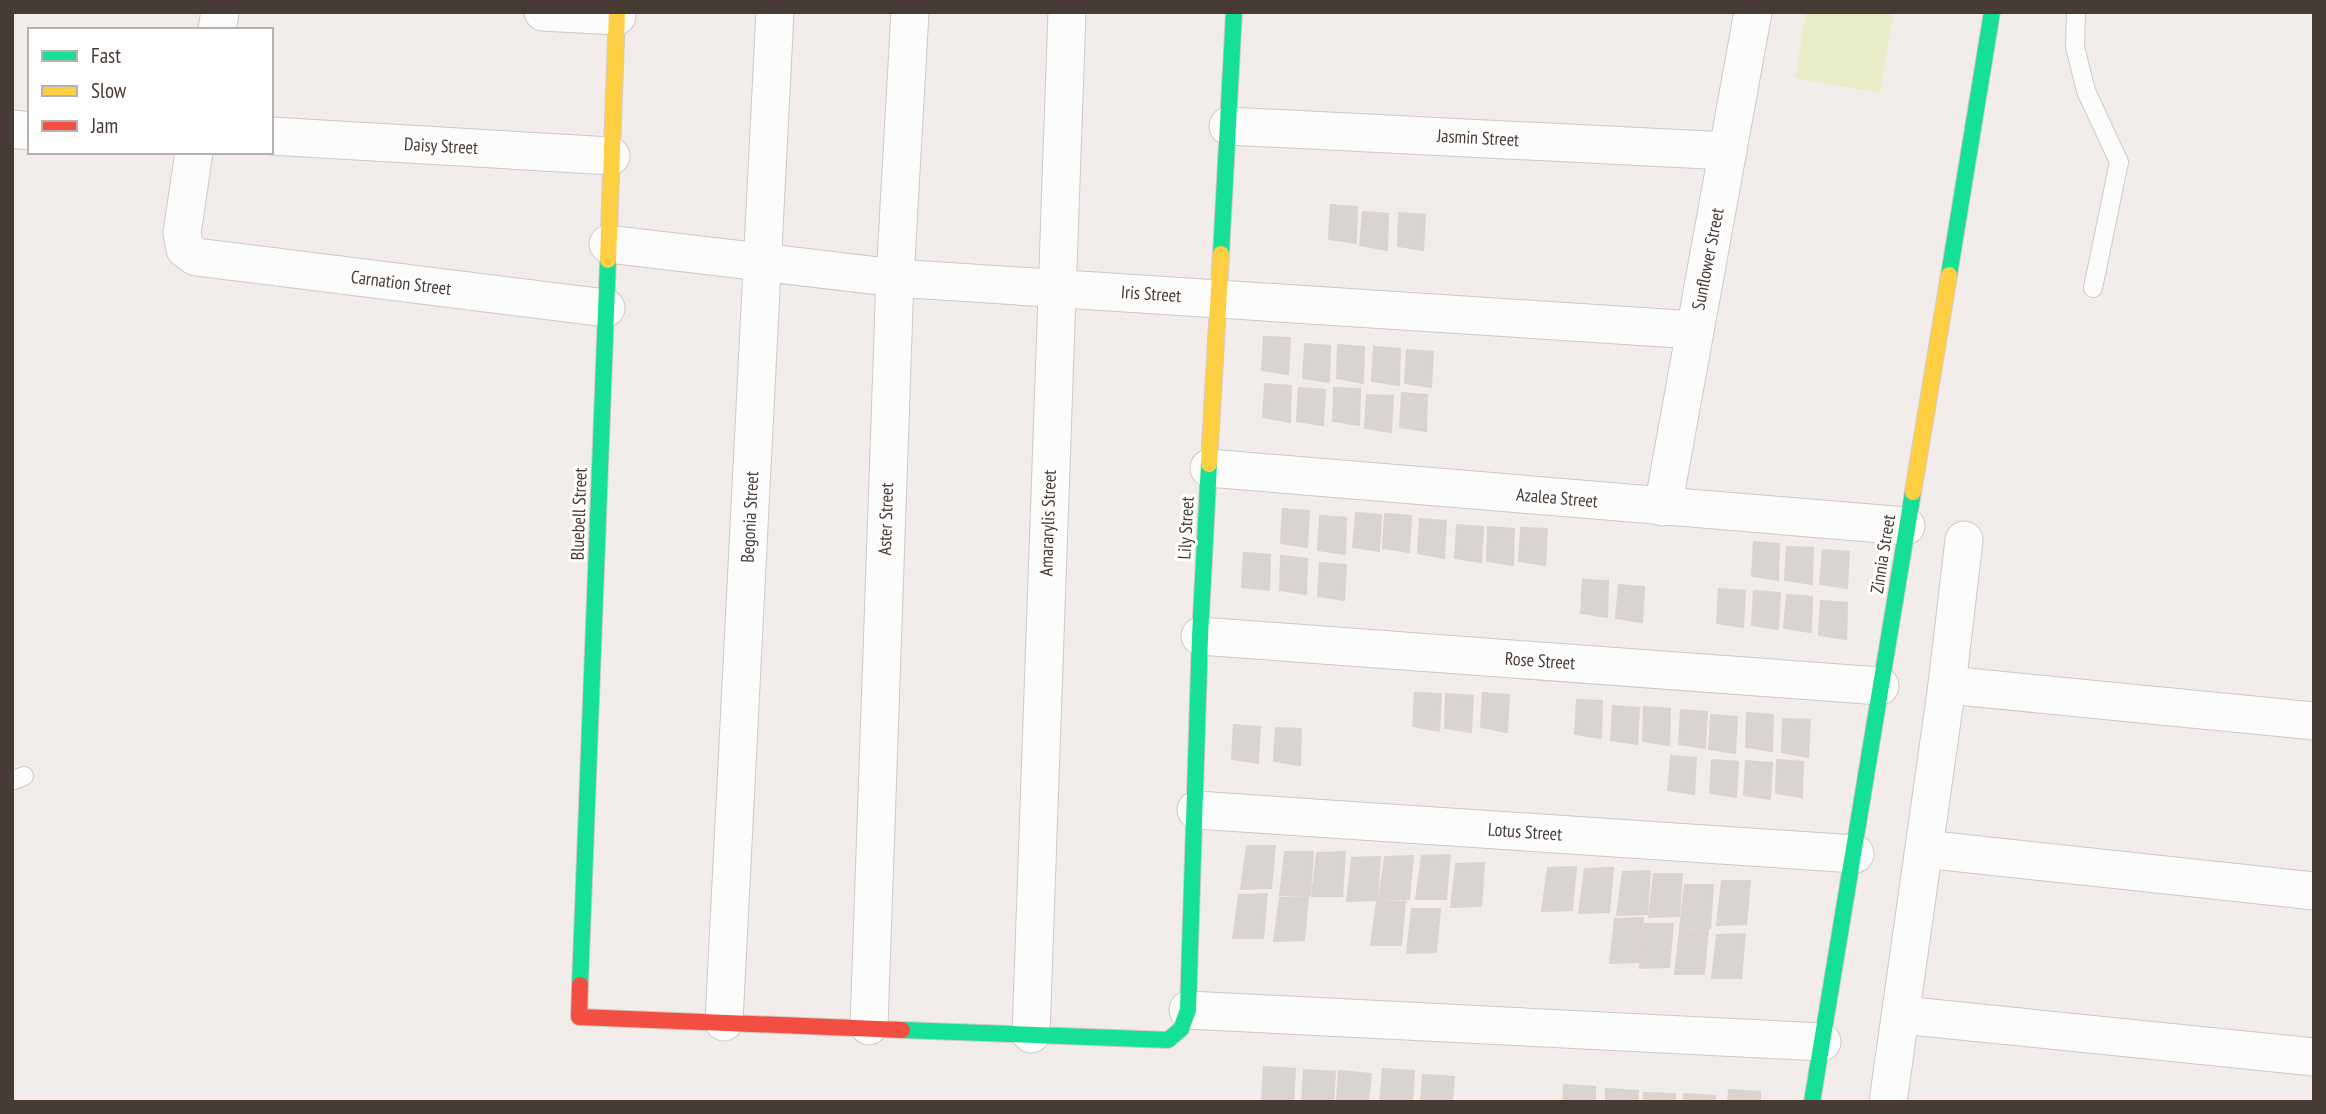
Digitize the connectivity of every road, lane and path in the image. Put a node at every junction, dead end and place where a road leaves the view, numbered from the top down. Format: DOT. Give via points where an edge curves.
graph roads {
  1 [pos="543,12"];
  2 [pos="775,12"];
  3 [pos="910,12"];
  4 [pos="1067,12"];
  5 [pos="1234,12"];
  6 [pos="1753,12"];
  7 [pos="1992,12"];
  8 [pos="2077,12"];
  9 [pos="617,14"];
  10 [pos="1228,126"];
  11 [pos="273,136"];
  12 [pos="1728,151"];
  13 [pos="194,154"];
  14 [pos="611,156"];
  15 [pos="608,244"];
  16 [pos="764,263"];
  17 [pos="895,278"];
  18 [pos="1057,288"];
  19 [pos="2093,288"];
  20 [pos="1218,298"];
  21 [pos="606,308"];
  22 [pos="1695,330"];
  23 [pos="1209,468"];
  24 [pos="1663,507"];
  25 [pos="1906,526"];
  26 [pos="1964,540"];
  27 [pos="1200,636"];
  28 [pos="1947,685"];
  29 [pos="1880,686"];
  30 [pos="2314,721"];
  31 [pos="1196,810"];
  32 [pos="1923,849"];
  33 [pos="1855,854"];
  34 [pos="2314,891"];
  35 [pos="1902,1015"];
  36 [pos="724,1022"];
  37 [pos="1178,1025"];
  38 [pos="869,1026"];
  39 [pos="1031,1034"];
  40 [pos="1822,1042"];
  41 [pos="2314,1057"];
  42 [pos="1812,1102"];
  43 [pos="1888,1102"];
  1 -- 9 [label="street"];
  2 -- 16 [label="street, Begonia Street"];
  3 -- 17 [label="street, Aster Street"];
  4 -- 18 [label="street, Amararylis Street"];
  5 -- 10 [label="street, Lily Street"];
  6 -- 12 [label="street, Sunflower Street"];
  7 -- 25 [label="street, Zinnia Street"];
  8 -- 19 [label="lane" via="2075,47 2086,91 2119,162"];
  9 -- 14 [label="street, Bluebell Street"];
  10 -- 12 [label="street, Jasmin Street"];
  10 -- 20 [label="street, Lily Street"];
  11 -- 14 [label="street, Daisy Street"];
  12 -- 22 [label="street, Sunflower Street"];
  13 -- 21 [label="street, Carnation Street" via="182,233 185,249 196,257"];
  14 -- 15 [label="street, Bluebell Street"];
  15 -- 16 [label="street, Iris Street"];
  15 -- 21 [label="street, Bluebell Street"];
  16 -- 17 [label="street, Iris Street"];
  16 -- 36 [label="street, Begonia Street"];
  17 -- 18 [label="street, Iris Street"];
  17 -- 38 [label="street, Aster Street"];
  18 -- 20 [label="street, Iris Street"];
  18 -- 39 [label="street, Amararylis Street"];
  20 -- 22 [label="street, Iris Street"];
  20 -- 23 [label="street, Lily Street"];
  21 -- 36 [label="street, Bluebell Street" via="579,1017"];
  22 -- 24 [label="street, Sunflower Street"];
  23 -- 24 [label="street, Azalea Street"];
  23 -- 27 [label="street, Lily Street"];
  24 -- 25 [label="street, Azalea Street"];
  25 -- 29 [label="street, Zinnia Street"];
  26 -- 28 [label="street"];
  27 -- 29 [label="street, Rose Street"];
  27 -- 31 [label="street, Lily Street"];
  28 -- 30 [label="street"];
  28 -- 32 [label="street"];
  29 -- 33 [label="street, Zinnia Street"];
  31 -- 33 [label="street, Lotus Street"];
  31 -- 37 [label="street, Lily Street"];
  32 -- 34 [label="street"];
  32 -- 35 [label="street"];
  33 -- 40 [label="street, Zinnia Street"];
  35 -- 41 [label="street"];
  35 -- 43 [label="street"];
  36 -- 38 [label="street"];
  37 -- 39 [label="street"];
  37 -- 40 [label="street"];
  38 -- 39 [label="street"];
  40 -- 42 [label="street, Zinnia Street"];
}
